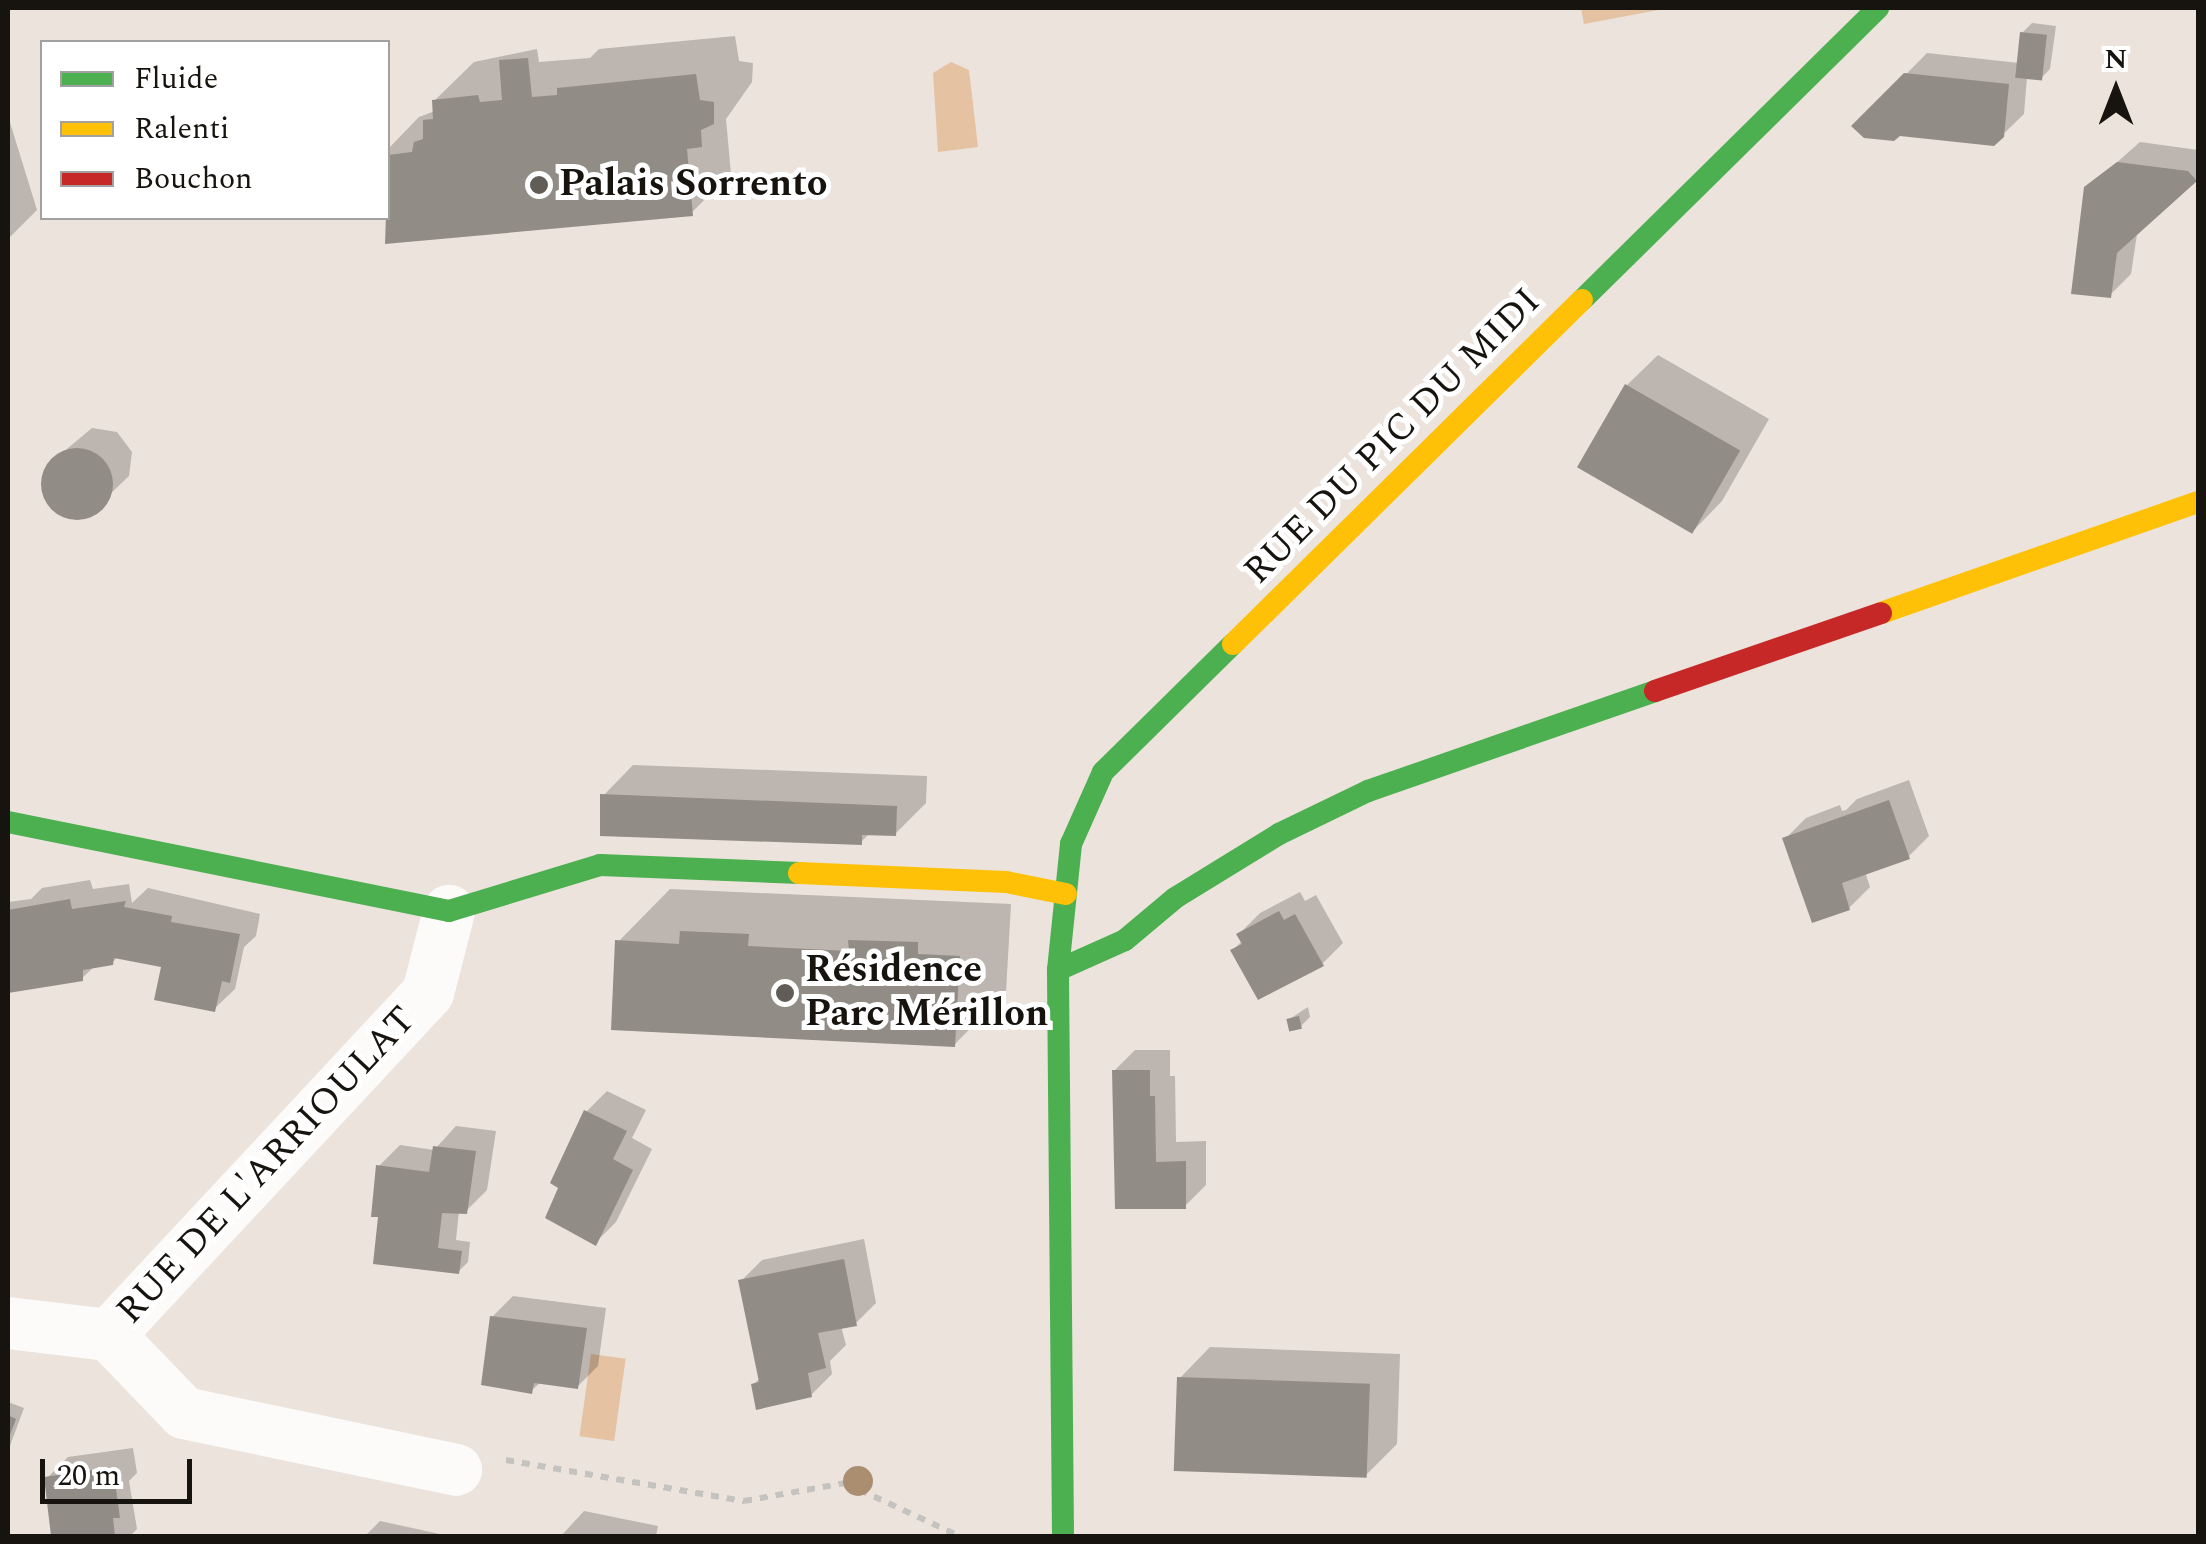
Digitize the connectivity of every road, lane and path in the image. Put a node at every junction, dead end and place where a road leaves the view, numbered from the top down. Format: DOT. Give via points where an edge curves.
graph roads {
  1 [pos="1878,8"];
  2 [pos="2198,502"];
  3 [pos="8,822"];
  4 [pos="1066,894"];
  5 [pos="449,912"];
  6 [pos="1058,970"];
  7 [pos="8,1323"];
  8 [pos="109,1335"];
  9 [pos="456,1470"];
  10 [pos="959,1536"];
  11 [pos="1062,1536"];
  1 -- 4 [label="street, RUE DU PIC DU MIDI" via="1103,772 1071,844"];
  2 -- 6 [label="street" via="1368,791 1279,834 1175,898 1125,940"];
  3 -- 5 [label="street"];
  4 -- 5 [label="street" via="1006,882 600,865"];
  4 -- 6 [label="street, RUE DU PIC DU MIDI"];
  5 -- 8 [label="street, RUE DE L'ARRIOULAT" via="428,993"];
  6 -- 11 [label="street, RUE DU PIC DU MIDI"];
  7 -- 8 [label="street, RUE DE L'ARRIOULAT"];
  8 -- 9 [label="street, RUE DE L'ARRIOULAT" via="184,1414"];
  9 -- 10 [label="path" via="500,1460 744,1501 845,1484"];
}
